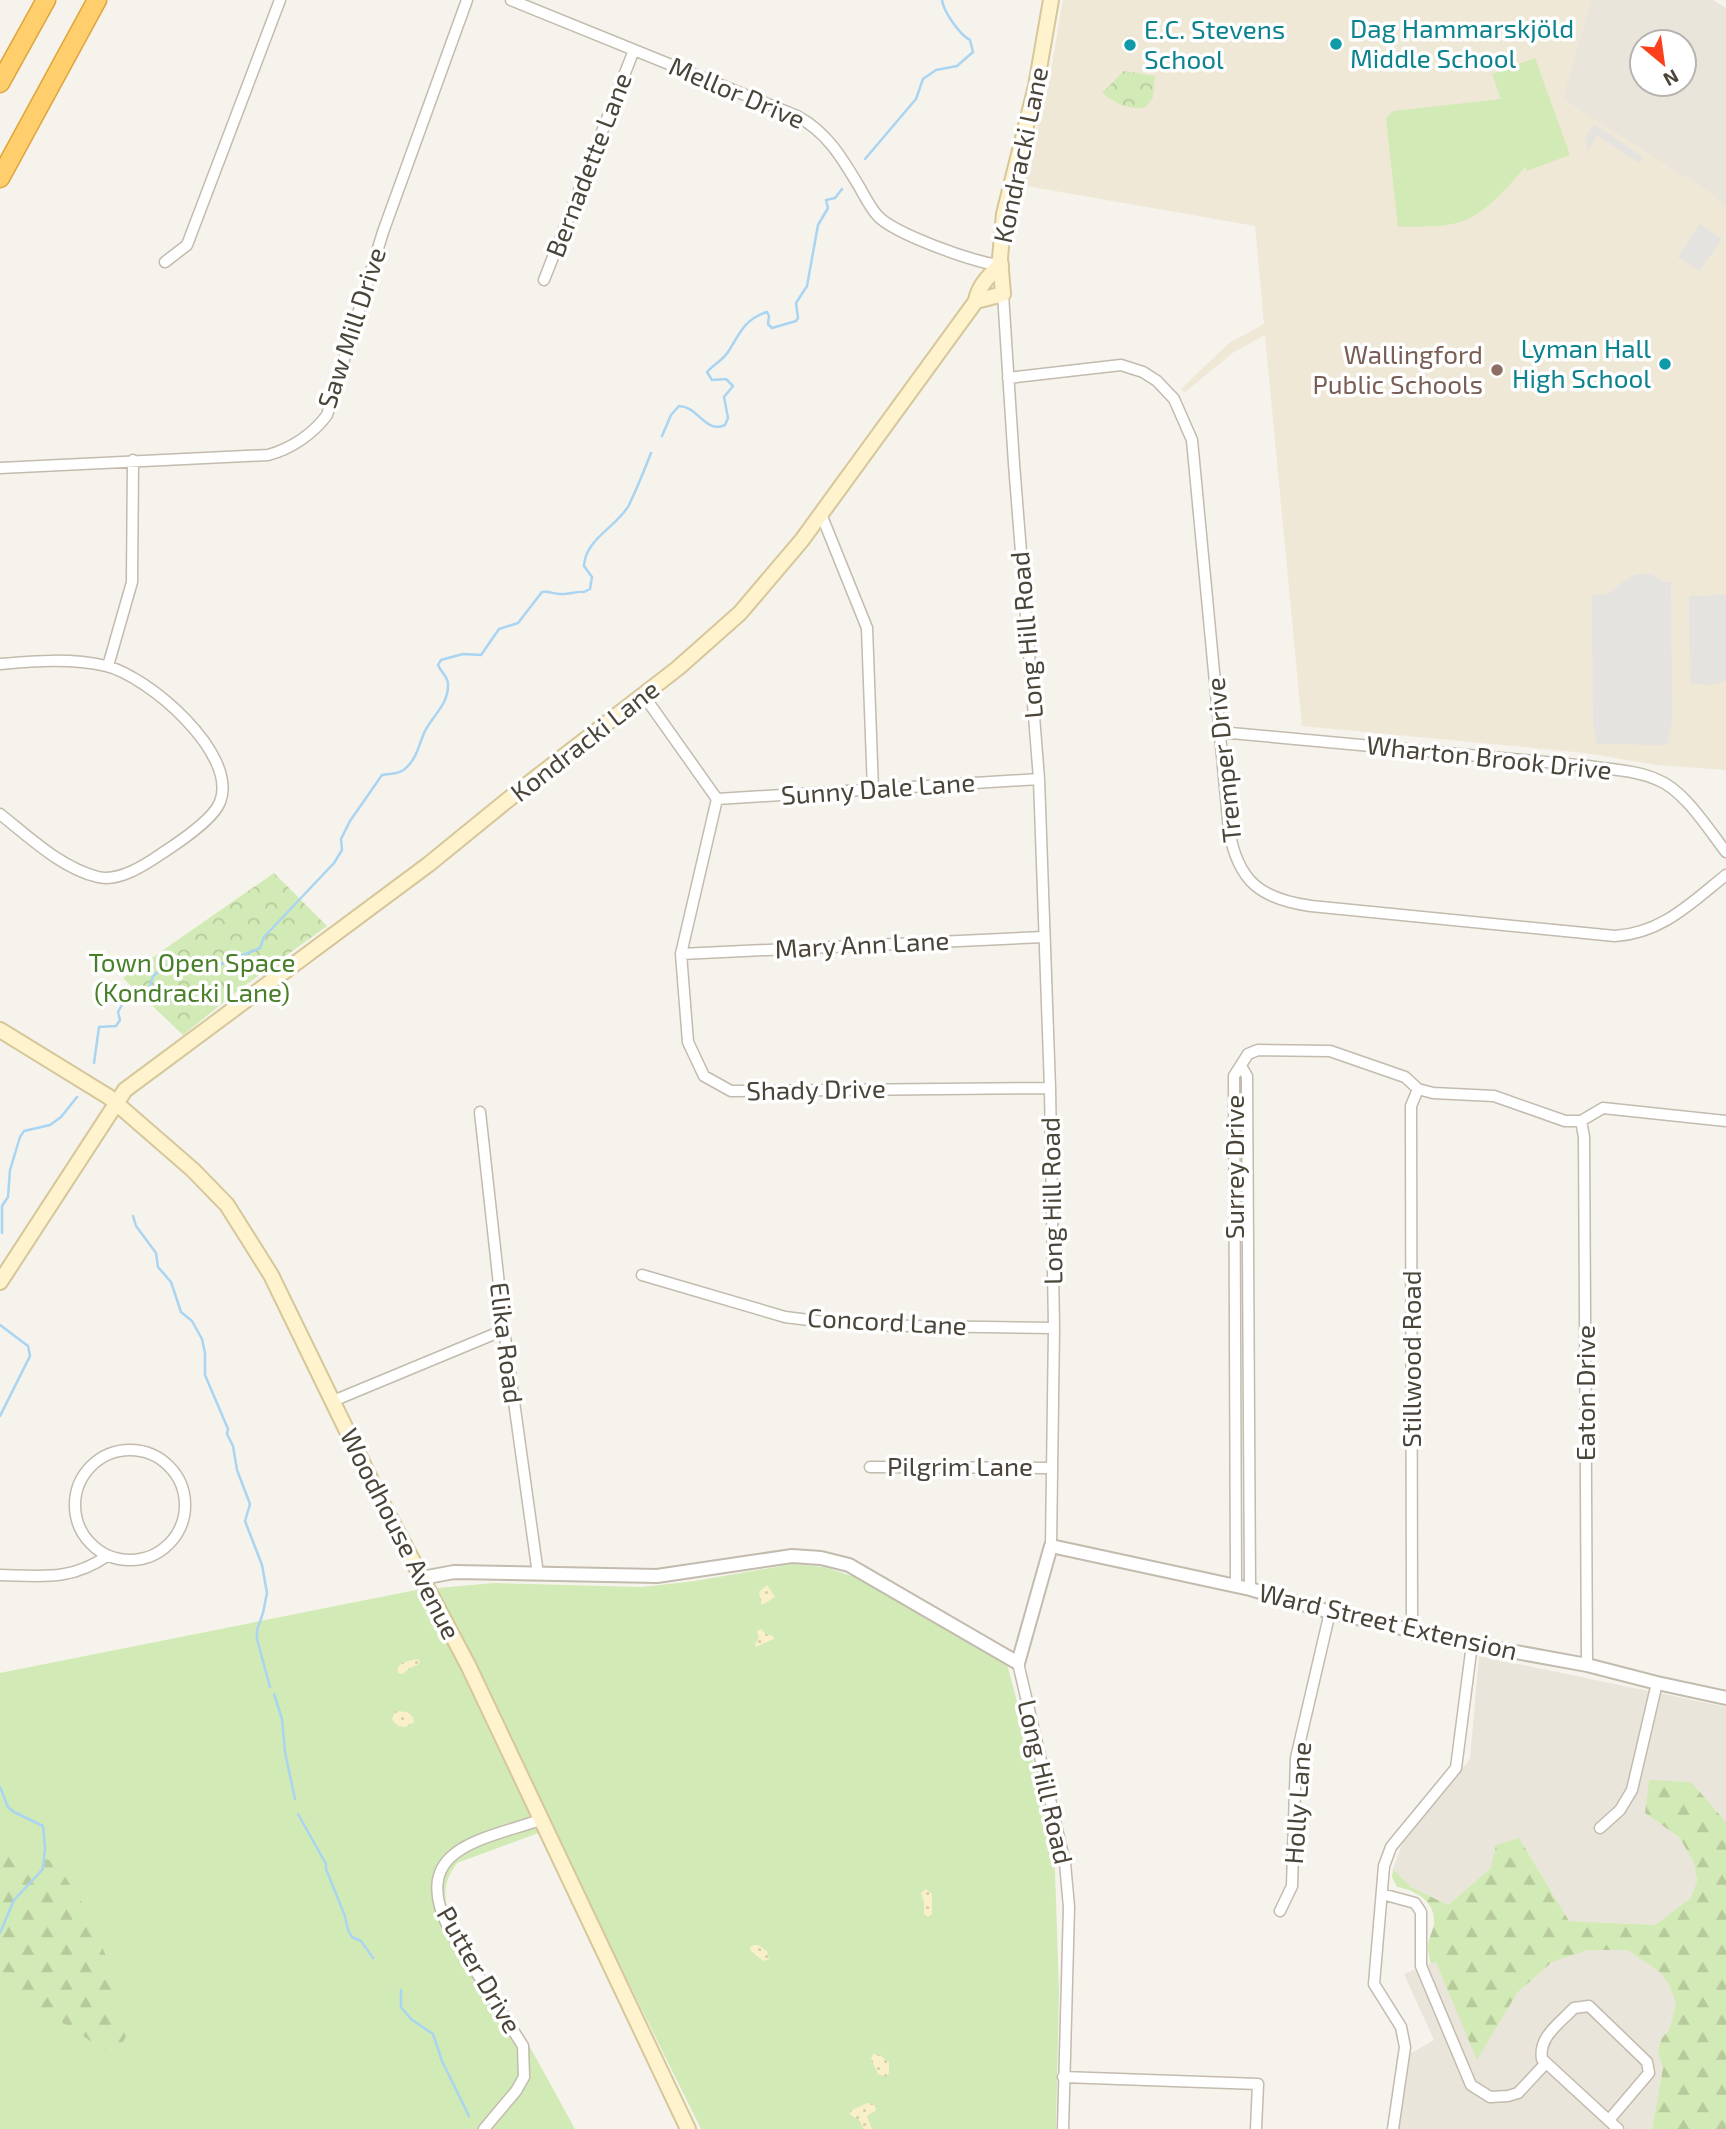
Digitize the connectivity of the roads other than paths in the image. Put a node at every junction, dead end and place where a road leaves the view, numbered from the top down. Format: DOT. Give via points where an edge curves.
graph roads {
  1 [pos="46,0"];
  2 [pos="97,0"];
  3 [pos="280,0"];
  4 [pos="467,0"];
  5 [pos="511,0"];
  6 [pos="1051,0"];
  7 [pos="634,50"];
  8 [pos="0,83"];
  9 [pos="0,178"];
  10 [pos="165,262"];
  11 [pos="1001,265"];
  12 [pos="544,280"];
  13 [pos="1003,294"];
  14 [pos="976,301"];
  15 [pos="1008,378"];
  16 [pos="133,460"];
  17 [pos="0,468"];
  18 [pos="821,514"];
  19 [pos="0,664"];
  20 [pos="108,666"];
  21 [pos="644,696"];
  22 [pos="1220,732"];
  23 [pos="1039,779"];
  24 [pos="873,790"];
  25 [pos="718,799"];
  26 [pos="0,814"];
  27 [pos="1726,852"];
  28 [pos="1726,875"];
  29 [pos="1043,937"];
  30 [pos="681,954"];
  31 [pos="0,1030"];
  32 [pos="1241,1066"];
  33 [pos="1050,1087"];
  34 [pos="1418,1089"];
  35 [pos="116,1102"];
  36 [pos="480,1112"];
  37 [pos="1581,1121"];
  38 [pos="1726,1121"];
  39 [pos="642,1275"];
  40 [pos="0,1282"];
  41 [pos="1054,1328"];
  42 [pos="504,1330"];
  43 [pos="333,1401"];
  44 [pos="870,1466"];
  45 [pos="1050,1468"];
  46 [pos="1051,1546"];
  47 [pos="107,1556"];
  48 [pos="538,1574"];
  49 [pos="0,1575"];
  50 [pos="422,1578"];
  51 [pos="1236,1586"];
  52 [pos="1250,1589"];
  53 [pos="1330,1612"];
  54 [pos="1412,1630"];
  55 [pos="1472,1644"];
  56 [pos="1018,1664"];
  57 [pos="1587,1665"];
  58 [pos="1657,1683"];
  59 [pos="1726,1698"];
  60 [pos="541,1819"];
  61 [pos="1600,1828"];
  62 [pos="1382,1894"];
  63 [pos="1280,1911"];
  64 [pos="1545,2064"];
  65 [pos="1063,2077"];
  66 [pos="1609,2120"];
  67 [pos="484,2129"];
  68 [pos="688,2129"];
  69 [pos="1063,2129"];
  70 [pos="1256,2129"];
  71 [pos="1394,2129"];
  72 [pos="1618,2129"];
  1 -- 8 [label="highway"];
  2 -- 9 [label="highway"];
  3 -- 10 [label="street" via="187,245"];
  4 -- 16 [label="street, Saw Mill Drive" via="383,232 327,415 310,433 274,453"];
  5 -- 7 [label="street, Mellor Drive"];
  6 -- 11 [label="main road, Kondracki Lane" via="1035,94 1004,214"];
  7 -- 11 [label="street, Mellor Drive" via="805,120 833,144 883,222 980,262"];
  7 -- 12 [label="street, Bernadette Lane"];
  11 -- 13 [label="main road, Long Hill Road"];
  11 -- 14 [label="main road, Kondracki Lane" via="977,293"];
  13 -- 14 [label="main road"];
  13 -- 15 [label="street, Long Hill Road"];
  14 -- 18 [label="main road, Kondracki Lane"];
  15 -- 22 [label="street, Tremper Drive" via="1121,365 1157,381 1178,404 1192,440"];
  15 -- 23 [label="street, Long Hill Road"];
  16 -- 17 [label="street, Saw Mill Drive"];
  16 -- 20 [label="street" via="132,582"];
  18 -- 21 [label="main road, Kondracki Lane" via="734,619"];
  18 -- 24 [label="street" via="867,628"];
  19 -- 20 [label="street" via="49,660"];
  20 -- 26 [label="street" via="152,689 181,712 205,742 225,788 219,805 190,835 146,864 120,876 100,878 61,861"];
  21 -- 25 [label="street"];
  21 -- 35 [label="main road, Kondracki Lane" via="412,878 138,1080"];
  22 -- 27 [label="street, Wharton Brook Drive" via="1644,775 1661,780 1680,796"];
  22 -- 28 [label="street, Tremper Drive" via="1229,830 1237,860 1256,887 1285,901 1615,936 1660,924"];
  23 -- 24 [label="street, Sunny Dale Lane"];
  23 -- 29 [label="street, Long Hill Road"];
  24 -- 25 [label="street, Sunny Dale Lane"];
  25 -- 30 [label="street, Shady Drive"];
  29 -- 30 [label="street, Mary Ann Lane"];
  29 -- 33 [label="street, Long Hill Road"];
  30 -- 33 [label="street, Shady Drive" via="688,1042 704,1076 731,1091"];
  31 -- 35 [label="main road, Woodhouse Avenue"];
  32 -- 34 [label="street" via="1248,1054 1258,1050 1330,1051 1405,1077"];
  32 -- 51 [label="street, Surrey Drive" via="1234,1076"];
  32 -- 52 [label="street, Surrey Drive" via="1247,1076"];
  33 -- 41 [label="street, Long Hill Road"];
  34 -- 37 [label="street" via="1494,1096 1564,1121"];
  34 -- 54 [label="street, Stillwood Road" via="1411,1106"];
  35 -- 40 [label="main road, Kondracki Lane"];
  35 -- 43 [label="main road, Woodhouse Avenue" via="194,1170 231,1212 271,1275"];
  36 -- 42 [label="street, Elika Road"];
  37 -- 38 [label="street" via="1603,1108"];
  37 -- 57 [label="street, Eaton Drive"];
  39 -- 41 [label="street, Concord Lane" via="785,1317 849,1325"];
  41 -- 45 [label="street, Long Hill Road"];
  42 -- 43 [label="street"];
  42 -- 48 [label="street, Elika Road"];
  43 -- 50 [label="main road, Woodhouse Avenue"];
  44 -- 45 [label="street, Pilgrim Lane"];
  45 -- 46 [label="street, Long Hill Road"];
  46 -- 51 [label="street, Ward Street Extension"];
  46 -- 56 [label="street, Long Hill Road"];
  47 -- 47 [label="street" via="128,1560 150,1557 180,1528 185,1499 181,1485 164,1462 152,1455 110,1454 92,1466 79,1483 75,1497 78,1525 90,1543"];
  47 -- 49 [label="street" via="75,1573 53,1577"];
  48 -- 50 [label="street" via="454,1572"];
  48 -- 56 [label="street" via="657,1576 792,1556 821,1558 849,1565"];
  50 -- 60 [label="main road, Woodhouse Avenue"];
  51 -- 52 [label="street, Ward Street Extension"];
  52 -- 53 [label="street, Ward Street Extension"];
  53 -- 54 [label="street, Ward Street Extension"];
  53 -- 63 [label="street, Holly Lane" via="1296,1758 1292,1886"];
  54 -- 55 [label="street, Ward Street Extension"];
  55 -- 57 [label="street, Ward Street Extension"];
  55 -- 62 [label="street" via="1457,1768 1391,1847"];
  56 -- 65 [label="street, Long Hill Road" via="1065,1863 1069,1907"];
  57 -- 58 [label="street, Ward Street Extension"];
  58 -- 59 [label="street, Ward Street Extension"];
  58 -- 61 [label="street" via="1632,1790 1620,1810"];
  60 -- 67 [label="street, Putter Drive" via="453,1853 438,1878 436,1893 444,1919 523,2046 524,2077"];
  60 -- 68 [label="main road, Woodhouse Avenue"];
  62 -- 64 [label="street" via="1419,1907 1421,1966 1471,2085 1490,2096 1508,2096 1518,2093"];
  62 -- 71 [label="street" via="1374,1984 1401,2027 1405,2047"];
  64 -- 66 [label="street"];
  64 -- 66 [label="street" via="1541,2050 1545,2038 1574,2008 1589,2006 1647,2062 1649,2073"];
  65 -- 69 [label="street, Long Hill Road"];
  65 -- 70 [label="street" via="1258,2084"];
  66 -- 72 [label="street"];
}
